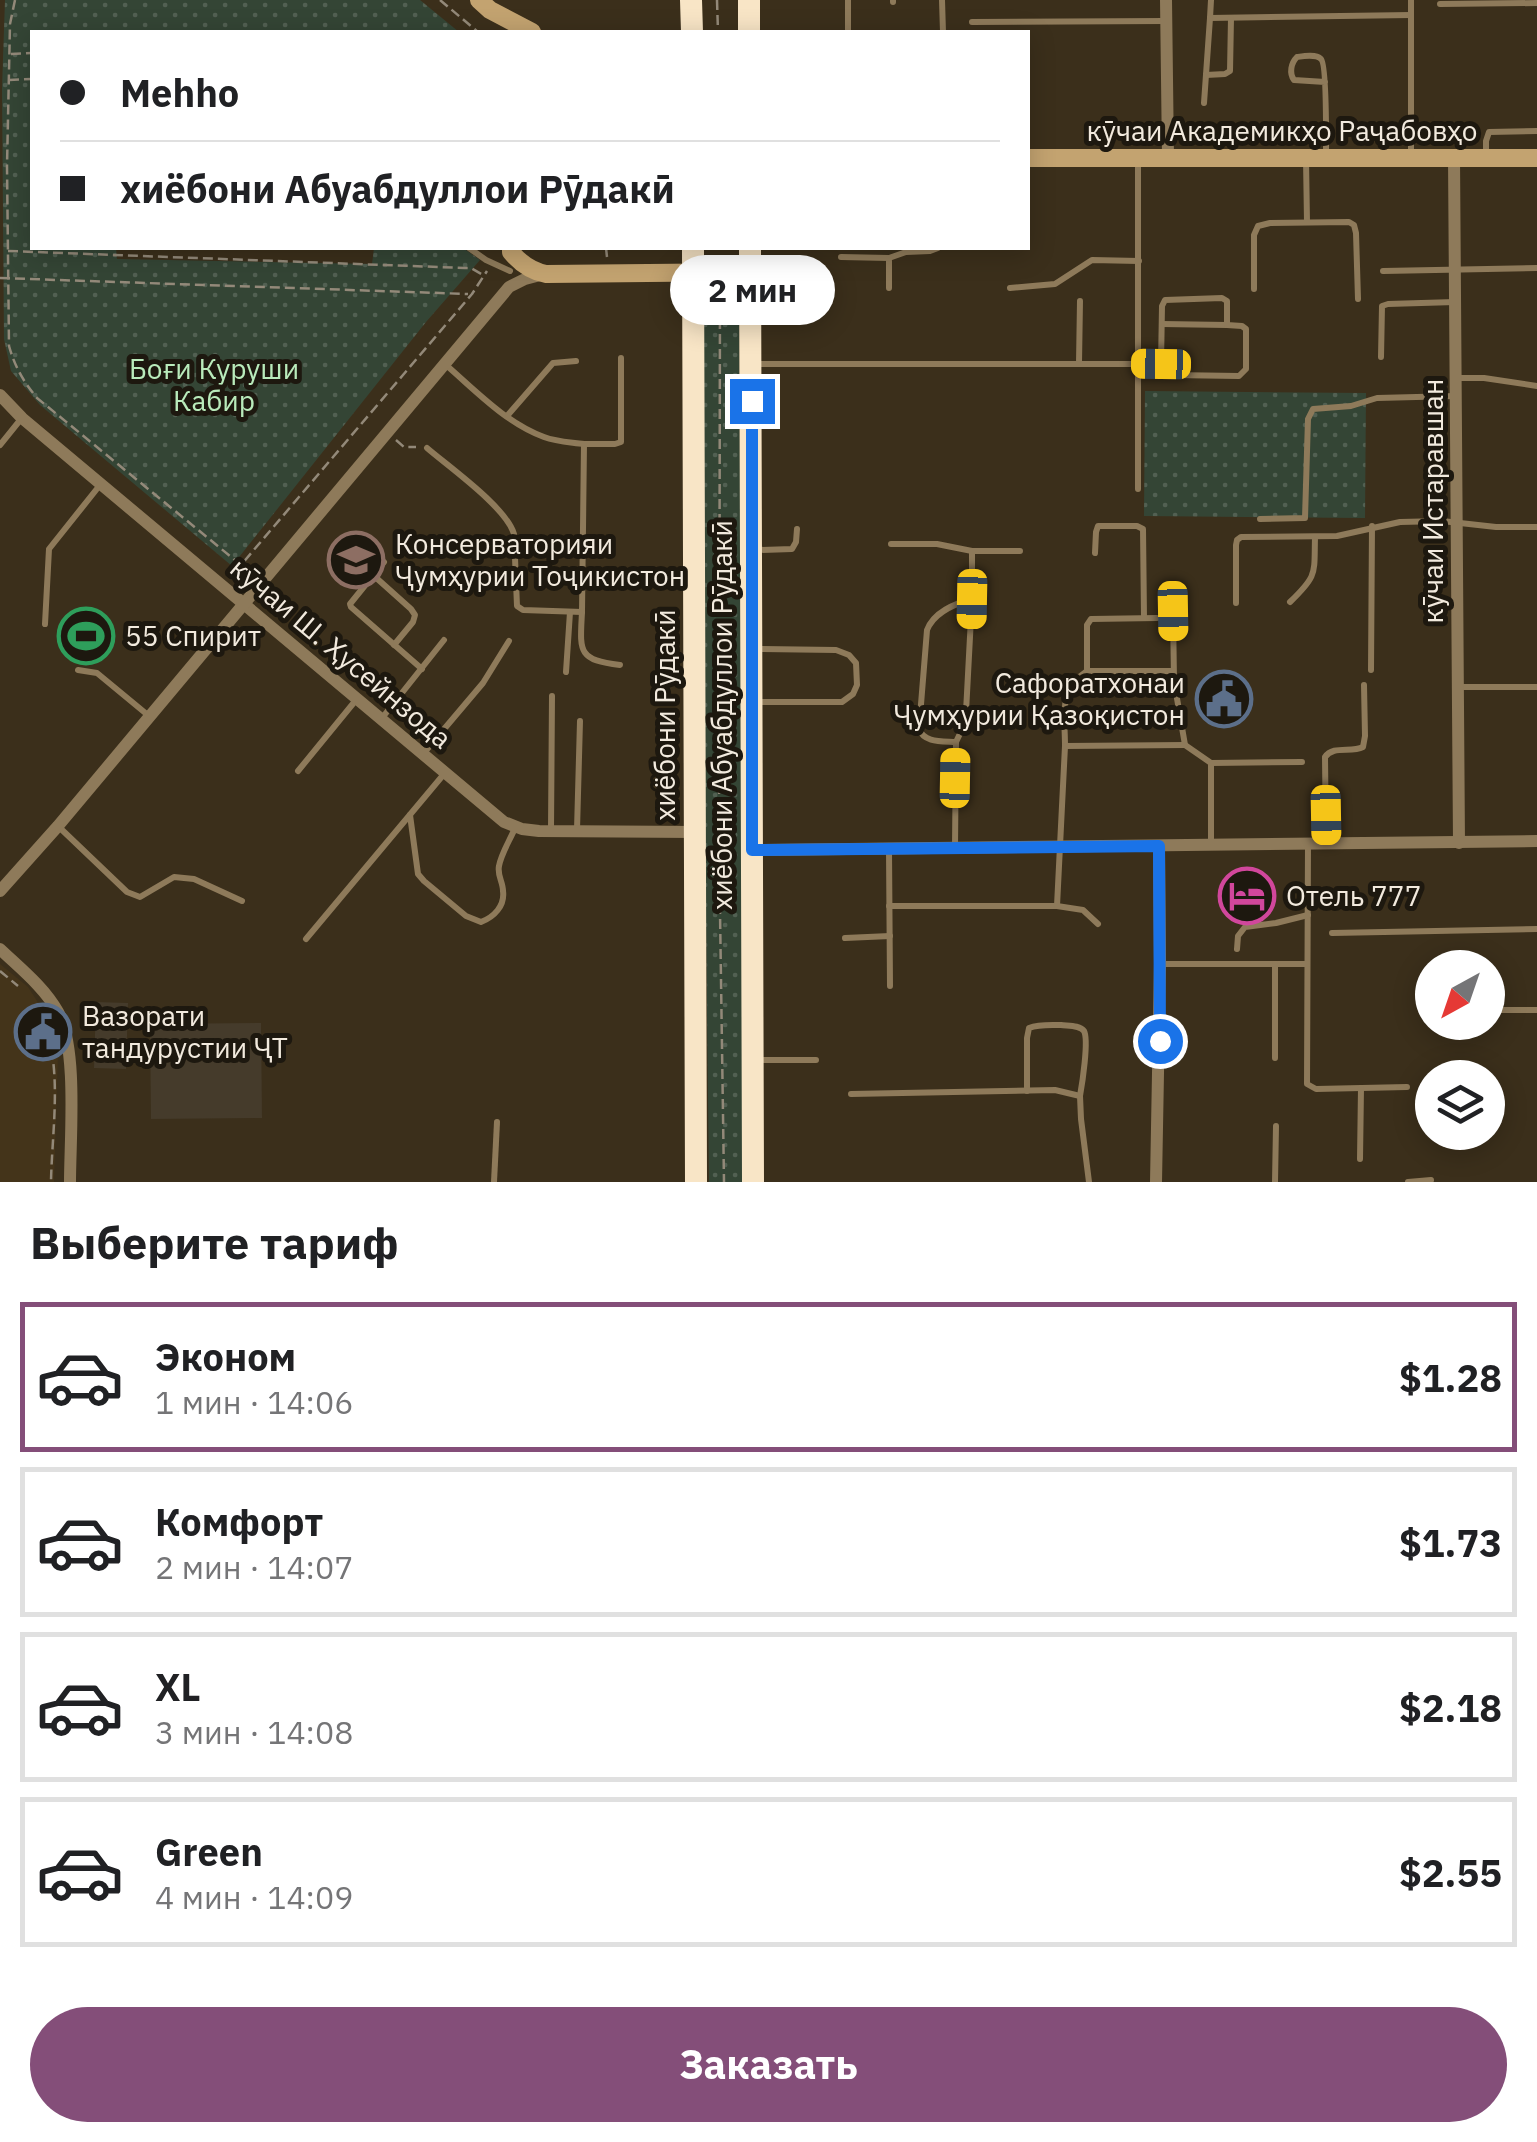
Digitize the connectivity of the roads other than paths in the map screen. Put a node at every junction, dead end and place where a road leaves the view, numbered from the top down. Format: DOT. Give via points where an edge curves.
graph roads {
  1 [pos="691,0"];
  2 [pos="749,0"];
  3 [pos="848,0"];
  4 [pos="942,0"];
  5 [pos="1166,0"];
  6 [pos="1212,0"];
  7 [pos="1411,0"];
  8 [pos="1537,3"];
  9 [pos="1440,4"];
  10 [pos="484,5"];
  11 [pos="1411,16"];
  12 [pos="1210,18"];
  13 [pos="1231,18"];
  14 [pos="1166,21"];
  15 [pos="972,22"];
  16 [pos="499,30"];
  17 [pos="528,30"];
  18 [pos="692,30"];
  19 [pos="750,30"];
  20 [pos="848,30"];
  21 [pos="942,30"];
  22 [pos="1206,74"];
  23 [pos="1325,82"];
  24 [pos="1204,103"];
  25 [pos="1537,131"];
  26 [pos="1030,158"];
  27 [pos="1138,158"];
  28 [pos="1168,158"];
  29 [pos="1306,158"];
  30 [pos="1326,158"];
  31 [pos="1454,158"];
  32 [pos="1486,158"];
  33 [pos="1537,158"];
  34 [pos="1411,159"];
  35 [pos="1307,222"];
  36 [pos="472,250"];
  37 [pos="692,250"];
  38 [pos="750,250"];
  39 [pos="933,250"];
  40 [pos="511,257"];
  41 [pos="842,257"];
  42 [pos="890,258"];
  43 [pos="1139,260"];
  44 [pos="1537,268"];
  45 [pos="1456,269"];
  46 [pos="1382,271"];
  47 [pos="693,272"];
  48 [pos="750,272"];
  49 [pos="546,274"];
  50 [pos="509,287"];
  51 [pos="889,288"];
  52 [pos="1010,288"];
  53 [pos="1254,289"];
  54 [pos="1358,299"];
  55 [pos="1080,302"];
  56 [pos="1456,302"];
  57 [pos="1162,324"];
  58 [pos="1228,325"];
  59 [pos="1381,357"];
  60 [pos="621,358"];
  61 [pos="576,361"];
  62 [pos="1079,363"];
  63 [pos="751,364"];
  64 [pos="1139,364"];
  65 [pos="1161,364"];
  66 [pos="444,365"];
  67 [pos="1458,378"];
  68 [pos="1537,386"];
  69 [pos="0,395"];
  70 [pos="1458,396"];
  71 [pos="507,416"];
  72 [pos="22,418"];
  73 [pos="584,444"];
  74 [pos="0,445"];
  75 [pos="426,448"];
  76 [pos="101,484"];
  77 [pos="1138,489"];
  78 [pos="1260,520"];
  79 [pos="1459,522"];
  80 [pos="1372,526"];
  81 [pos="1537,527"];
  82 [pos="796,530"];
  83 [pos="1315,537"];
  84 [pos="891,544"];
  85 [pos="752,550"];
  86 [pos="972,551"];
  87 [pos="1020,551"];
  88 [pos="1095,553"];
  89 [pos="384,562"];
  90 [pos="372,576"];
  91 [pos="972,599"];
  92 [pos="1290,602"];
  93 [pos="1236,603"];
  94 [pos="244,604"];
  95 [pos="1173,611"];
  96 [pos="570,612"];
  97 [pos="582,612"];
  98 [pos="1144,618"];
  99 [pos="1157,618"];
  100 [pos="45,624"];
  101 [pos="444,640"];
  102 [pos="509,641"];
  103 [pos="394,645"];
  104 [pos="752,648"];
  105 [pos="620,664"];
  106 [pos="422,669"];
  107 [pos="78,670"];
  108 [pos="1174,670"];
  109 [pos="1371,670"];
  110 [pos="1087,671"];
  111 [pos="566,672"];
  112 [pos="1364,685"];
  113 [pos="1460,687"];
  114 [pos="1537,687"];
  115 [pos="552,696"];
  116 [pos="357,699"];
  117 [pos="752,702"];
  118 [pos="150,717"];
  119 [pos="381,719"];
  120 [pos="580,722"];
  121 [pos="956,742"];
  122 [pos="1186,745"];
  123 [pos="1065,746"];
  124 [pos="423,754"];
  125 [pos="1302,762"];
  126 [pos="1210,763"];
  127 [pos="298,771"];
  128 [pos="444,773"];
  129 [pos="410,815"];
  130 [pos="58,826"];
  131 [pos="515,827"];
  132 [pos="551,831"];
  133 [pos="578,831"];
  134 [pos="696,832"];
  135 [pos="1537,841"];
  136 [pos="1460,843"];
  137 [pos="1308,844"];
  138 [pos="1326,844"];
  139 [pos="1211,845"];
  140 [pos="1159,846"];
  141 [pos="1060,847"];
  142 [pos="955,848"];
  143 [pos="889,849"];
  144 [pos="752,850"];
  145 [pos="0,891"];
  146 [pos="242,901"];
  147 [pos="890,906"];
  148 [pos="1057,906"];
  149 [pos="1308,915"];
  150 [pos="1098,924"];
  151 [pos="1537,928"];
  152 [pos="1332,933"];
  153 [pos="890,936"];
  154 [pos="845,938"];
  155 [pos="306,939"];
  156 [pos="0,949"];
  157 [pos="1238,950"];
  158 [pos="1160,964"];
  159 [pos="1275,964"];
  160 [pos="1308,964"];
  161 [pos="890,986"];
  162 [pos="1505,1010"];
  163 [pos="1537,1010"];
  164 [pos="1276,1058"];
  165 [pos="753,1060"];
  166 [pos="816,1060"];
  167 [pos="1361,1088"];
  168 [pos="1406,1088"];
  169 [pos="1026,1090"];
  170 [pos="851,1094"];
  171 [pos="1080,1096"];
  172 [pos="497,1122"];
  173 [pos="1276,1126"];
  174 [pos="1360,1159"];
  175 [pos="1430,1180"];
  176 [pos="70,1182"];
  177 [pos="494,1182"];
  178 [pos="696,1182"];
  179 [pos="753,1182"];
  180 [pos="1089,1182"];
  181 [pos="1156,1182"];
  182 [pos="1275,1182"];
  183 [pos="1408,1182"];
  1 -- 18 [label="highway"];
  2 -- 19 [label="highway"];
  3 -- 20 [label="lane"];
  4 -- 21 [label="lane"];
  5 -- 14 [label="street"];
  6 -- 12 [label="lane"];
  7 -- 11 [label="lane"];
  8 -- 9 [label="lane"];
  10 -- 16 [label="street"];
  10 -- 17 [label="street"];
  11 -- 13 [label="lane"];
  11 -- 34 [label="lane"];
  12 -- 13 [label="lane"];
  12 -- 22 [label="lane"];
  13 -- 22 [label="lane" via="1230,71"];
  14 -- 15 [label="lane"];
  14 -- 28 [label="street"];
  22 -- 24 [label="lane"];
  23 -- 23 [label="lane" via="1319,58 1302,56 1292,63 1294,80"];
  23 -- 30 [label="lane"];
  25 -- 32 [label="lane" via="1490,132"];
  26 -- 27 [label="street, кӯчаи Академикҳо Раҷабовҳо"];
  27 -- 28 [label="street, кӯчаи Академикҳо Раҷабовҳо"];
  27 -- 43 [label="lane"];
  28 -- 29 [label="street, кӯчаи Академикҳо Раҷабовҳо"];
  29 -- 30 [label="street, кӯчаи Академикҳо Раҷабовҳо"];
  29 -- 35 [label="lane"];
  30 -- 34 [label="street, кӯчаи Академикҳо Раҷабовҳо"];
  31 -- 32 [label="street, кӯчаи Академикҳо Раҷабовҳо"];
  31 -- 34 [label="street, кӯчаи Академикҳо Раҷабовҳо"];
  31 -- 45 [label="street, кӯчаи Истаравшан"];
  32 -- 33 [label="street, кӯчаи Академикҳо Раҷабовҳо"];
  35 -- 53 [label="lane" via="1258,226"];
  35 -- 54 [label="lane" via="1354,224"];
  36 -- 40 [label="lane" via="490,263"];
  37 -- 47 [label="highway, хиёбони Рӯдакӣ"];
  38 -- 48 [label="highway, хиёбони Абуабдуллои Рӯдакӣ"];
  39 -- 42 [label="lane"];
  40 -- 49 [label="street"];
  40 -- 50 [label="street"];
  41 -- 42 [label="lane"];
  42 -- 51 [label="lane"];
  43 -- 52 [label="lane" via="1092,260 1055,284"];
  43 -- 64 [label="lane"];
  44 -- 45 [label="lane"];
  45 -- 46 [label="lane"];
  45 -- 56 [label="street, кӯчаи Истаравшан"];
  47 -- 48 [label="street"];
  47 -- 49 [label="street"];
  47 -- 134 [label="highway, хиёбони Рӯдакӣ"];
  48 -- 63 [label="highway, хиёбони Абуабдуллои Рӯдакӣ"];
  49 -- 50 [label="street"];
  50 -- 66 [label="street"];
  55 -- 62 [label="lane"];
  56 -- 59 [label="lane" via="1385,304"];
  56 -- 67 [label="street, кӯчаи Истаравшан"];
  57 -- 58 [label="lane"];
  57 -- 58 [label="lane" via="1165,300 1219,297 1227,301"];
  57 -- 65 [label="lane"];
  58 -- 65 [label="lane" via="1246,330 1243,374 1172,375"];
  60 -- 73 [label="lane" via="621,442"];
  61 -- 71 [label="lane" via="553,363"];
  62 -- 63 [label="lane"];
  62 -- 64 [label="lane"];
  63 -- 85 [label="highway, хиёбони Абуабдуллои Рӯдакӣ"];
  64 -- 65 [label="lane"];
  64 -- 77 [label="lane"];
  66 -- 71 [label="lane"];
  66 -- 94 [label="street"];
  67 -- 68 [label="lane"];
  67 -- 70 [label="street, кӯчаи Истаравшан"];
  69 -- 72 [label="street, кӯчаи Ш. Ҳусейнзода"];
  70 -- 78 [label="lane" via="1377,398 1313,409 1305,518"];
  70 -- 79 [label="street, кӯчаи Истаравшан"];
  71 -- 73 [label="lane" via="542,436"];
  72 -- 74 [label="lane"];
  72 -- 76 [label="street, кӯчаи Ш. Ҳусейнзода"];
  73 -- 97 [label="lane"];
  75 -- 96 [label="lane" via="510,522 517,606"];
  76 -- 94 [label="street, кӯчаи Ш. Ҳусейнзода"];
  76 -- 100 [label="lane" via="49,549"];
  79 -- 80 [label="lane"];
  79 -- 81 [label="lane"];
  79 -- 113 [label="street, кӯчаи Истаравшан"];
  80 -- 83 [label="lane"];
  80 -- 109 [label="lane"];
  82 -- 85 [label="lane" via="792,548"];
  83 -- 92 [label="lane" via="1314,576"];
  83 -- 93 [label="lane" via="1239,538"];
  84 -- 86 [label="lane"];
  85 -- 104 [label="highway, хиёбони Абуабдуллои Рӯдакӣ"];
  86 -- 87 [label="lane"];
  86 -- 91 [label="lane"];
  88 -- 98 [label="lane" via="1098,526 1144,529"];
  89 -- 90 [label="lane"];
  90 -- 103 [label="lane" via="414,612"];
  90 -- 103 [label="lane" via="350,604"];
  91 -- 121 [label="lane" via="966,712"];
  91 -- 121 [label="lane" via="935,617 927,630 919,729 929,739"];
  94 -- 116 [label="street, кӯчаи Ш. Ҳусейнзода"];
  94 -- 118 [label="street"];
  95 -- 108 [label="lane"];
  96 -- 97 [label="lane"];
  96 -- 111 [label="lane"];
  97 -- 105 [label="lane" via="587,656"];
  98 -- 99 [label="lane"];
  98 -- 110 [label="lane" via="1088,622"];
  101 -- 106 [label="lane"];
  102 -- 124 [label="lane"];
  103 -- 106 [label="lane"];
  104 -- 117 [label="highway, хиёбони Абуабдуллои Рӯдакӣ"];
  104 -- 117 [label="lane" via="836,650 853,658 858,678 842,702"];
  106 -- 119 [label="lane"];
  107 -- 118 [label="lane" via="97,673"];
  108 -- 110 [label="lane"];
  108 -- 122 [label="lane"];
  110 -- 123 [label="lane" via="1067,692"];
  112 -- 138 [label="lane" via="1362,747 1325,757"];
  113 -- 114 [label="lane"];
  113 -- 136 [label="street, кӯчаи Истаравшан"];
  115 -- 132 [label="lane"];
  116 -- 119 [label="street, кӯчаи Ш. Ҳусейнзода"];
  116 -- 127 [label="lane"];
  117 -- 144 [label="highway, хиёбони Абуабдуллои Рӯдакӣ"];
  118 -- 130 [label="street"];
  119 -- 124 [label="street, кӯчаи Ш. Ҳусейнзода"];
  120 -- 133 [label="lane"];
  121 -- 142 [label="lane"];
  122 -- 123 [label="lane"];
  122 -- 126 [label="lane"];
  123 -- 141 [label="lane"];
  124 -- 128 [label="street, кӯчаи Ш. Ҳусейнзода"];
  125 -- 126 [label="lane"];
  126 -- 139 [label="lane"];
  128 -- 129 [label="lane"];
  128 -- 131 [label="street, кӯчаи Ш. Ҳусейнзода"];
  129 -- 131 [label="lane" via="418,874 481,922 502,900 499,865"];
  129 -- 155 [label="lane"];
  130 -- 145 [label="street"];
  130 -- 146 [label="lane" via="127,892 140,897 174,877"];
  131 -- 132 [label="street, кӯчаи Ш. Ҳусейнзода"];
  132 -- 133 [label="street, кӯчаи Ш. Ҳусейнзода"];
  133 -- 134 [label="street, кӯчаи Ш. Ҳусейнзода"];
  134 -- 178 [label="highway, хиёбони Рӯдакӣ"];
  135 -- 136 [label="street"];
  136 -- 138 [label="street"];
  137 -- 138 [label="street"];
  137 -- 139 [label="street"];
  137 -- 149 [label="lane"];
  139 -- 140 [label="street"];
  140 -- 141 [label="street"];
  140 -- 158 [label="street"];
  141 -- 142 [label="street"];
  141 -- 148 [label="lane"];
  142 -- 143 [label="street"];
  143 -- 144 [label="street"];
  143 -- 147 [label="lane"];
  144 -- 165 [label="highway, хиёбони Абуабдуллои Рӯдакӣ"];
  147 -- 148 [label="lane"];
  147 -- 153 [label="lane"];
  148 -- 150 [label="lane" via="1078,908"];
  149 -- 157 [label="lane" via="1245,927"];
  149 -- 160 [label="lane"];
  151 -- 152 [label="lane"];
  153 -- 154 [label="lane"];
  153 -- 161 [label="lane"];
  156 -- 176 [label="street" via="42,988 68,1036"];
  158 -- 159 [label="lane"];
  158 -- 181 [label="street"];
  159 -- 160 [label="lane"];
  159 -- 164 [label="lane"];
  160 -- 167 [label="lane" via="1307,1084"];
  162 -- 163 [label="lane"];
  165 -- 166 [label="lane"];
  165 -- 179 [label="highway, хиёбони Абуабдуллои Рӯдакӣ"];
  167 -- 168 [label="lane"];
  167 -- 174 [label="lane"];
  169 -- 170 [label="lane"];
  169 -- 171 [label="lane"];
  169 -- 171 [label="lane" via="1029,1028 1067,1026 1085,1034"];
  171 -- 180 [label="lane"];
  172 -- 177 [label="lane"];
  173 -- 182 [label="lane"];
  175 -- 183 [label="lane"];
}
